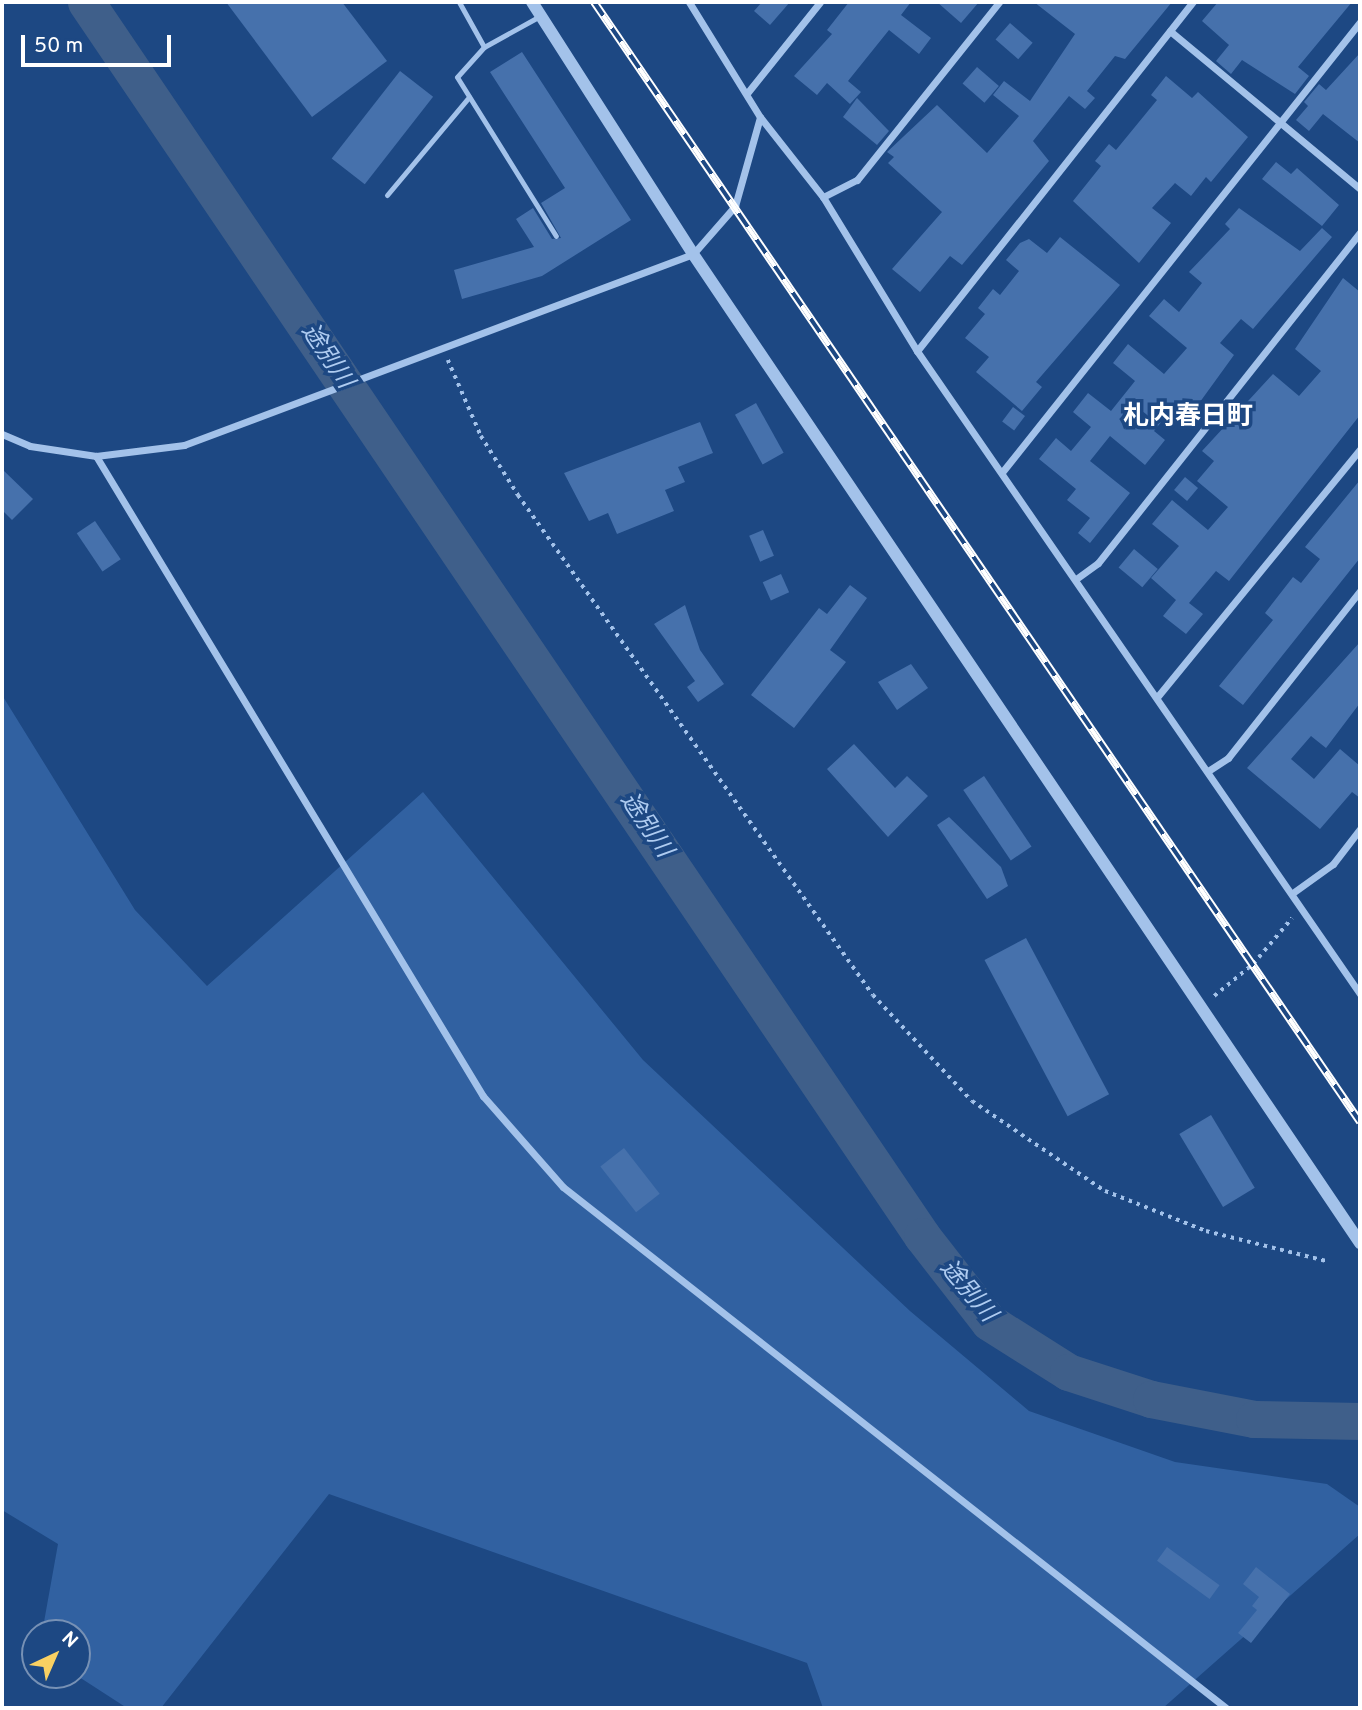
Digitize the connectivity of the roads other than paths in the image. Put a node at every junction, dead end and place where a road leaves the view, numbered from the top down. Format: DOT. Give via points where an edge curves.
graph roads {
  1 [pos="459,2"];
  2 [pos="532,2"];
  3 [pos="689,2"];
  4 [pos="820,2"];
  5 [pos="999,2"];
  6 [pos="1193,2"];
  7 [pos="540,16"];
  8 [pos="1360,22"];
  9 [pos="1170,31"];
  10 [pos="484,47"];
  11 [pos="748,92"];
  12 [pos="469,97"];
  13 [pos="760,117"];
  14 [pos="1279,124"];
  15 [pos="1360,189"];
  16 [pos="387,195"];
  17 [pos="823,197"];
  18 [pos="1360,232"];
  19 [pos="556,236"];
  20 [pos="692,254"];
  21 [pos="917,351"];
  22 [pos="2,434"];
  23 [pos="1360,449"];
  24 [pos="96,456"];
  25 [pos="1003,471"];
  26 [pos="1076,579"];
  27 [pos="1360,591"];
  28 [pos="1158,696"];
  29 [pos="1208,771"];
  30 [pos="1360,829"];
  31 [pos="1294,892"];
  32 [pos="1360,995"];
  33 [pos="1360,1243"];
  34 [pos="1226,1708"];
  1 -- 10 [label="lane"];
  2 -- 7 [label="street"];
  3 -- 11 [label="street"];
  4 -- 11 [label="street"];
  5 -- 17 [label="street" via="857,180"];
  6 -- 9 [label="street"];
  7 -- 10 [label="lane"];
  7 -- 20 [label="street"];
  8 -- 14 [label="street"];
  9 -- 14 [label="street"];
  9 -- 21 [label="street"];
  10 -- 12 [label="lane" via="457,77"];
  11 -- 13 [label="street"];
  12 -- 16 [label="lane"];
  12 -- 19 [label="lane"];
  13 -- 17 [label="street"];
  13 -- 20 [label="street" via="735,206"];
  14 -- 15 [label="street"];
  14 -- 25 [label="street"];
  17 -- 21 [label="street"];
  18 -- 26 [label="street" via="1098,563"];
  20 -- 24 [label="street" via="249,422 172,448"];
  20 -- 33 [label="street"];
  21 -- 25 [label="street"];
  22 -- 24 [label="street" via="30,446"];
  23 -- 28 [label="street"];
  24 -- 34 [label="street" via="483,1096 564,1187"];
  25 -- 26 [label="street"];
  26 -- 28 [label="street"];
  27 -- 29 [label="street" via="1228,758"];
  28 -- 29 [label="street"];
  29 -- 31 [label="street"];
  30 -- 31 [label="street" via="1333,864"];
  31 -- 32 [label="street"];
}
